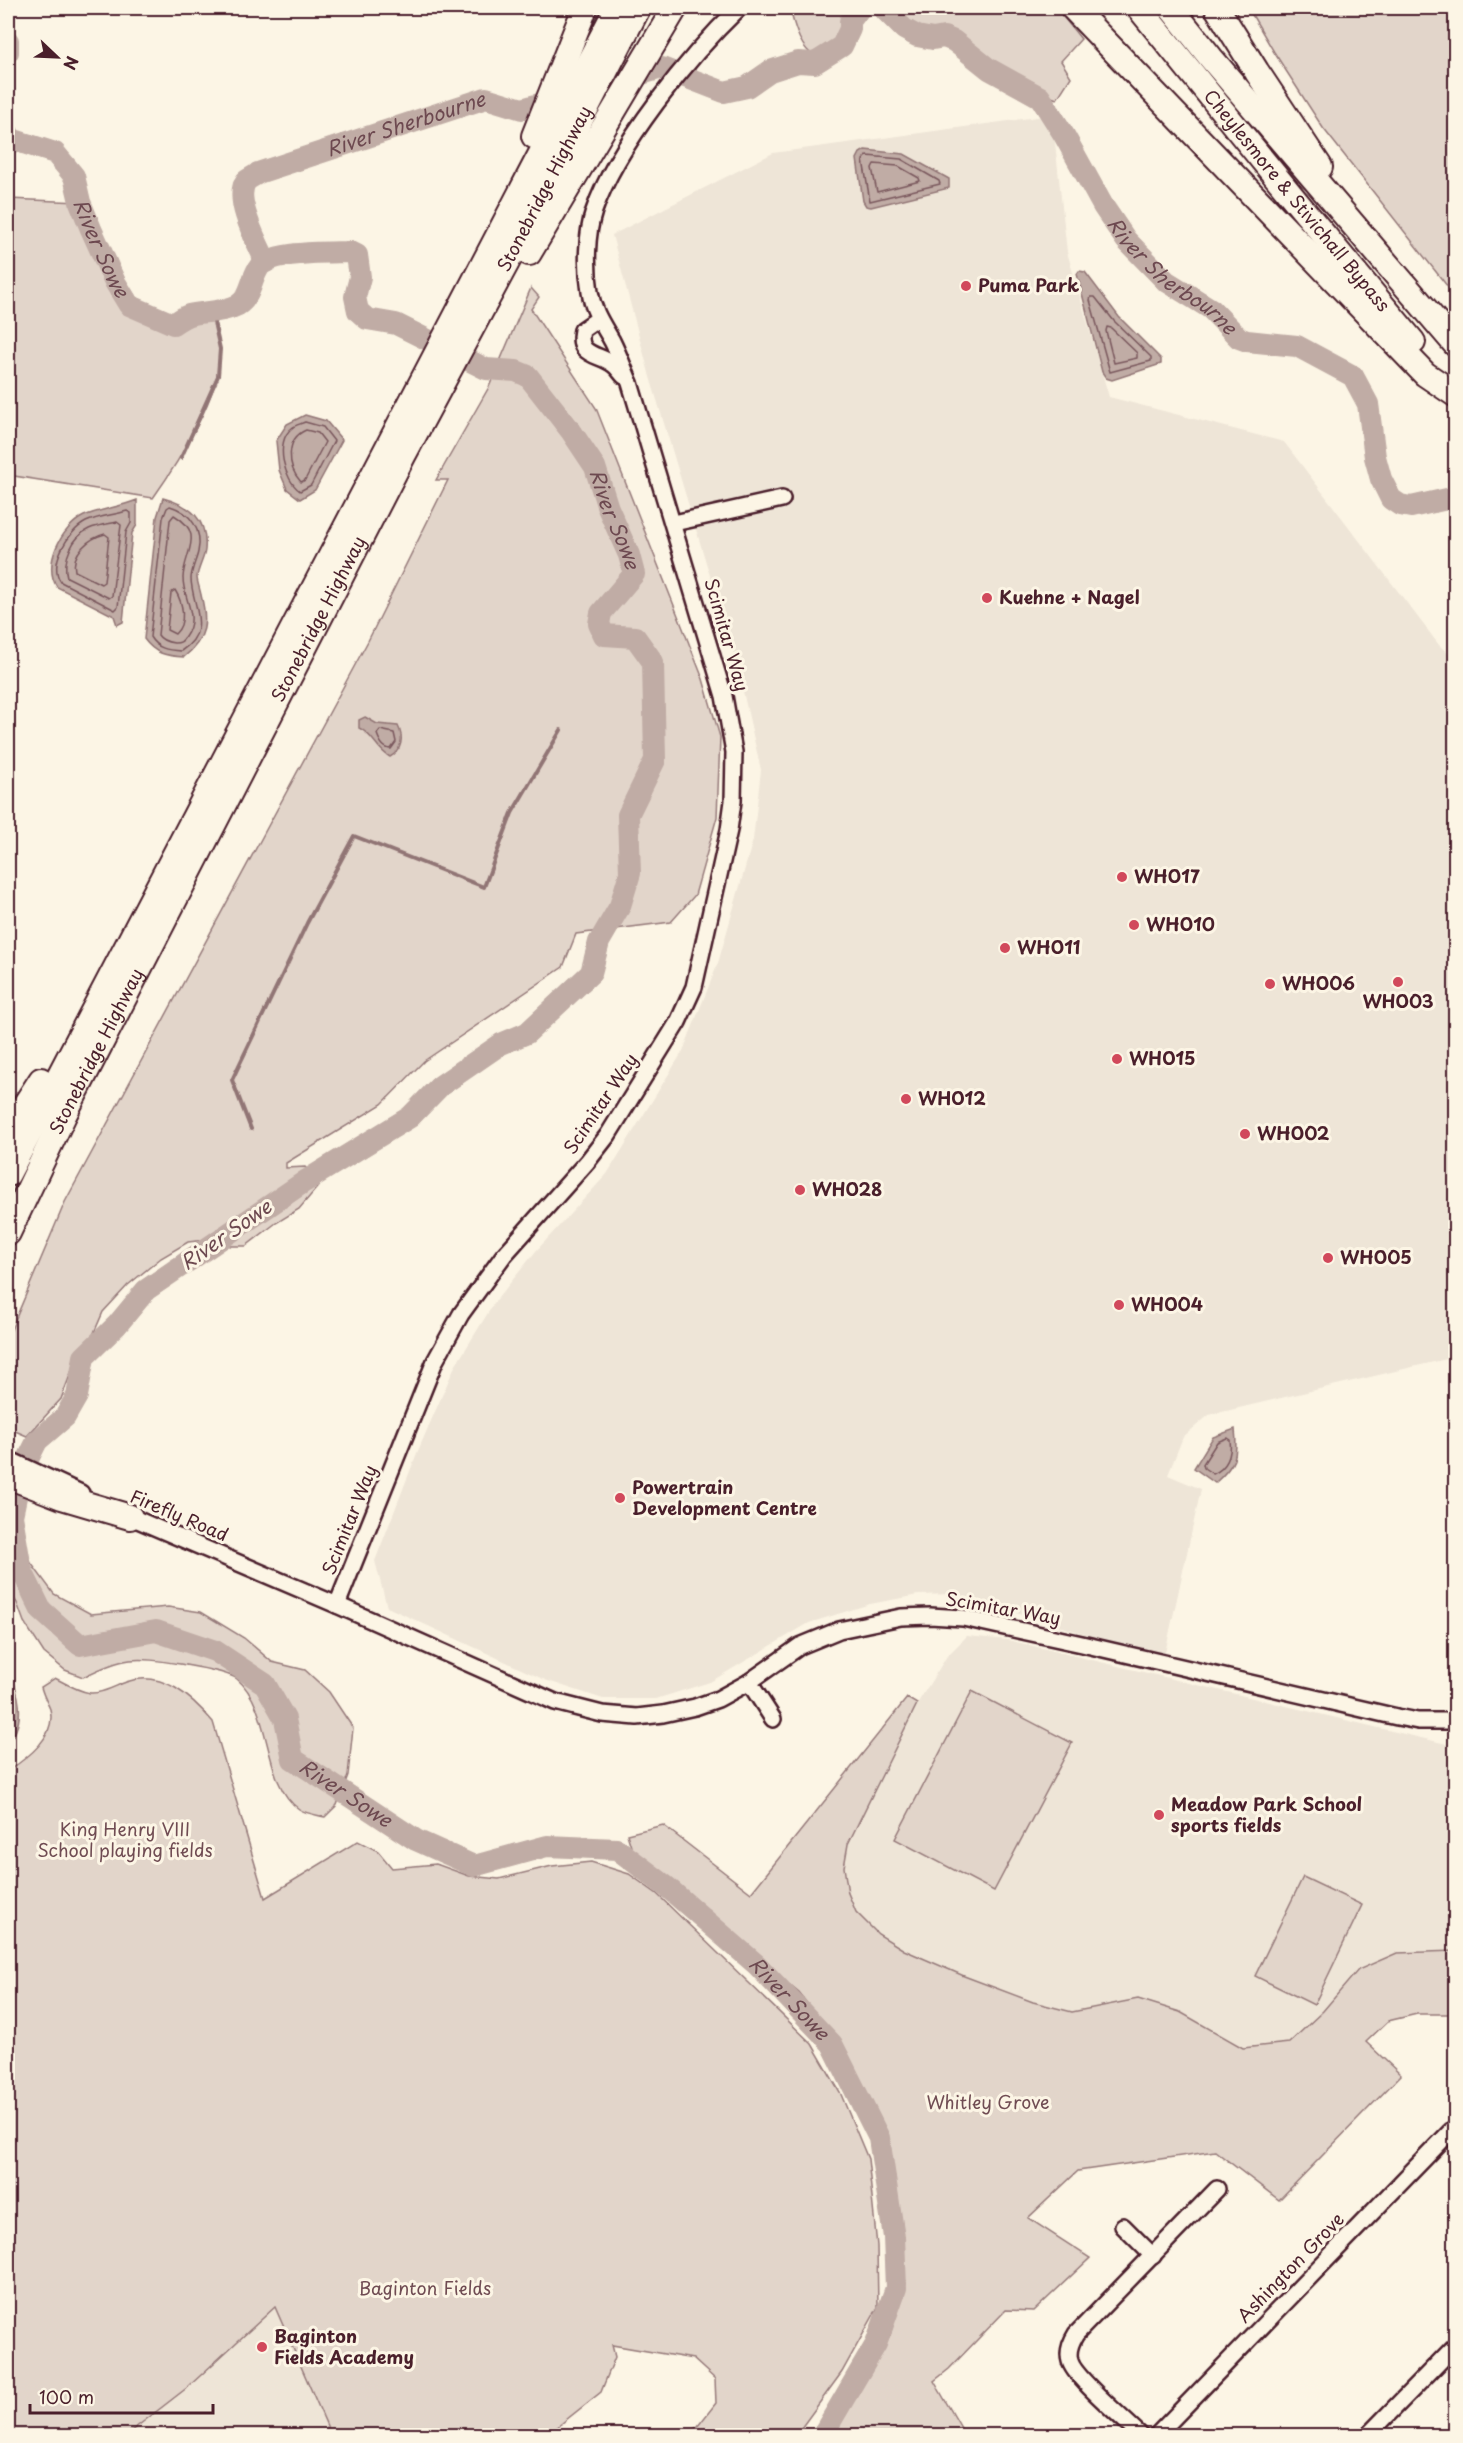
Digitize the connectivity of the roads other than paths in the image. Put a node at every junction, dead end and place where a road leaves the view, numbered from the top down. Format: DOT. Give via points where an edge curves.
graph roads {
  1 [pos="585,8"];
  2 [pos="617,8"];
  3 [pos="638,8"];
  4 [pos="675,8"];
  5 [pos="739,8"];
  6 [pos="1073,8"];
  7 [pos="1139,8"];
  8 [pos="1172,8"];
  9 [pos="1217,8"];
  10 [pos="568,82"];
  11 [pos="1337,207"];
  12 [pos="598,319"];
  13 [pos="462,327"];
  14 [pos="1455,345"];
  15 [pos="441,379"];
  16 [pos="630,383"];
  17 [pos="1455,393"];
  18 [pos="782,499"];
  19 [pos="674,523"];
  20 [pos="103,992"];
  21 [pos="8,1131"];
  22 [pos="8,1174"];
  23 [pos="8,1233"];
  24 [pos="8,1459"];
  25 [pos="8,1476"];
  26 [pos="64,1492"];
  27 [pos="130,1517"];
  28 [pos="337,1605"];
  29 [pos="749,1682"];
  30 [pos="773,1719"];
  31 [pos="1455,1721"];
  32 [pos="1455,2130"];
  33 [pos="1217,2189"];
  34 [pos="1123,2226"];
  35 [pos="1153,2256"];
  36 [pos="1455,2345"];
  37 [pos="1141,2436"];
  38 [pos="1156,2436"];
  39 [pos="1367,2436"];
  1 -- 10 [label="highway"];
  2 -- 10 [label="highway, Stonebridge Highway"];
  3 -- 13 [label="highway, Stonebridge Highway" via="586,111"];
  4 -- 13 [label="highway" via="624,95"];
  5 -- 12 [label="street, Scimitar Way" via="671,86 609,177 589,236 589,281"];
  6 -- 17 [label="highway" via="1425,374"];
  7 -- 17 [label="highway, Cheylesmore & Stivichall Bypass"];
  8 -- 11 [label="highway, Cheylesmore & Stivichall Bypass"];
  9 -- 11 [label="highway" via="1318,162"];
  10 -- 13 [label="highway, Stonebridge Highway"];
  11 -- 14 [label="highway, Cheylesmore & Stivichall Bypass"];
  12 -- 16 [label="street, Scimitar Way" via="613,342"];
  12 -- 16 [label="street, Scimitar Way" via="582,330 584,348 615,366"];
  13 -- 15 [label="highway, Stonebridge Highway"];
  15 -- 20 [label="highway, Stonebridge Highway" via="315,581"];
  15 -- 23 [label="highway, Stonebridge Highway" via="69,1105"];
  16 -- 19 [label="street, Scimitar Way"];
  18 -- 19 [label="street"];
  19 -- 28 [label="street, Scimitar Way" via="724,696 734,752 729,830 694,987 678,1022 608,1135 504,1255 461,1314 426,1382"];
  20 -- 21 [label="highway"];
  20 -- 22 [label="highway, Stonebridge Highway"];
  24 -- 26 [label="street"];
  25 -- 26 [label="highway"];
  26 -- 27 [label="highway"];
  27 -- 28 [label="street, Firefly Road"];
  28 -- 29 [label="street, Scimitar Way" via="555,1702 602,1714 663,1714 718,1699"];
  29 -- 30 [label="street"];
  29 -- 31 [label="street, Scimitar Way" via="800,1646 839,1630 901,1617 930,1616 963,1618 1397,1717"];
  32 -- 38 [label="street, Ashington Grove"];
  33 -- 35 [label="street"];
  34 -- 35 [label="street"];
  35 -- 37 [label="street" via="1076,2334 1069,2354 1077,2374"];
  36 -- 39 [label="street"];
}
